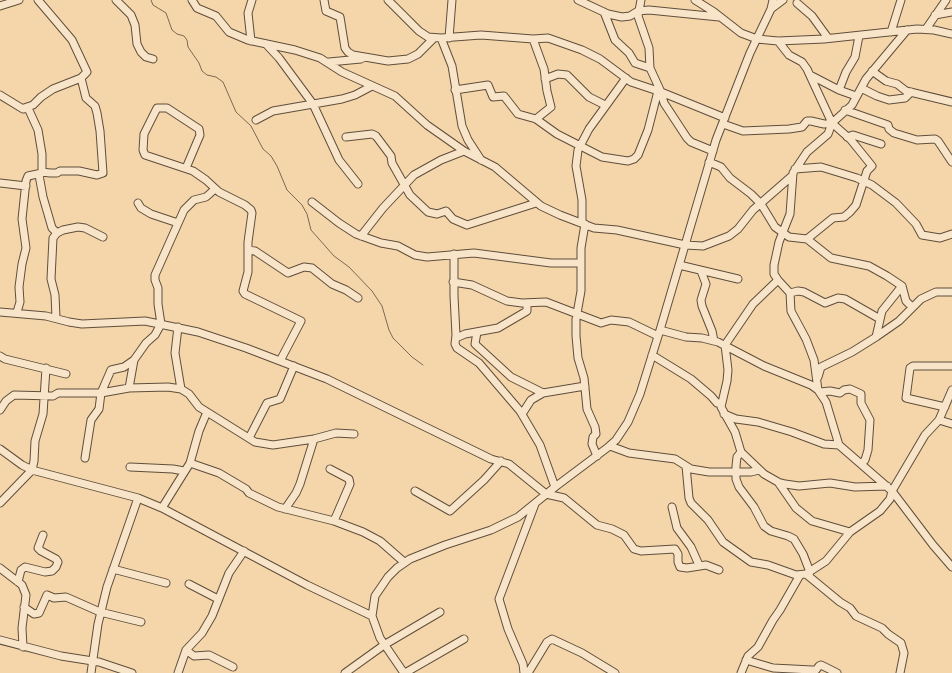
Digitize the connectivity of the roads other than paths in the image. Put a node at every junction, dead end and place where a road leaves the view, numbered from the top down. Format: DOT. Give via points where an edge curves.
graph roads {
  1 [pos="20,0"];
  2 [pos="38,0"];
  3 [pos="116,0"];
  4 [pos="192,0"];
  5 [pos="252,0"];
  6 [pos="324,0"];
  7 [pos="388,0"];
  8 [pos="452,0"];
  9 [pos="578,0"];
  10 [pos="641,0"];
  11 [pos="695,0"];
  12 [pos="773,0"];
  13 [pos="784,0"];
  14 [pos="901,0"];
  15 [pos="946,0"];
  16 [pos="797,3"];
  17 [pos="0,6"];
  18 [pos="771,9"];
  19 [pos="638,11"];
  20 [pos="604,12"];
  21 [pos="952,12"];
  22 [pos="935,15"];
  23 [pos="720,17"];
  24 [pos="926,29"];
  25 [pos="907,30"];
  26 [pos="891,32"];
  27 [pos="952,34"];
  28 [pos="859,36"];
  29 [pos="441,38"];
  30 [pos="828,38"];
  31 [pos="533,39"];
  32 [pos="757,39"];
  33 [pos="778,40"];
  34 [pos="251,41"];
  35 [pos="266,44"];
  36 [pos="367,58"];
  37 [pos="153,59"];
  38 [pos="329,62"];
  39 [pos="650,68"];
  40 [pos="872,71"];
  41 [pos="812,76"];
  42 [pos="81,78"];
  43 [pos="626,78"];
  44 [pos="545,79"];
  45 [pos="372,86"];
  46 [pos="861,88"];
  47 [pos="455,90"];
  48 [pos="839,90"];
  49 [pos="660,92"];
  50 [pos="911,92"];
  51 [pos="0,95"];
  52 [pos="856,96"];
  53 [pos="952,102"];
  54 [pos="313,104"];
  55 [pos="605,105"];
  56 [pos="23,109"];
  57 [pos="845,110"];
  58 [pos="536,119"];
  59 [pos="256,120"];
  60 [pos="724,121"];
  61 [pos="832,123"];
  62 [pos="346,137"];
  63 [pos="847,137"];
  64 [pos="881,144"];
  65 [pos="580,145"];
  66 [pos="464,151"];
  67 [pos="712,151"];
  68 [pos="482,160"];
  69 [pos="709,162"];
  70 [pos="952,162"];
  71 [pos="186,168"];
  72 [pos="794,173"];
  73 [pos="41,174"];
  74 [pos="864,181"];
  75 [pos="0,183"];
  76 [pos="358,184"];
  77 [pos="404,185"];
  78 [pos="26,186"];
  79 [pos="215,189"];
  80 [pos="312,202"];
  81 [pos="536,203"];
  82 [pos="138,204"];
  83 [pos="760,204"];
  84 [pos="178,223"];
  85 [pos="583,223"];
  86 [pos="782,232"];
  87 [pos="57,233"];
  88 [pos="952,234"];
  89 [pos="361,236"];
  90 [pos="103,237"];
  91 [pos="807,239"];
  92 [pos="685,245"];
  93 [pos="248,250"];
  94 [pos="454,254"];
  95 [pos="580,263"];
  96 [pos="679,265"];
  97 [pos="701,270"];
  98 [pos="738,279"];
  99 [pos="778,280"];
  100 [pos="453,282"];
  101 [pos="902,286"];
  102 [pos="952,292"];
  103 [pos="790,293"];
  104 [pos="358,298"];
  105 [pos="527,303"];
  106 [pos="912,307"];
  107 [pos="0,312"];
  108 [pos="17,312"];
  109 [pos="577,313"];
  110 [pos="56,318"];
  111 [pos="880,319"];
  112 [pos="161,324"];
  113 [pos="178,327"];
  114 [pos="477,332"];
  115 [pos="659,333"];
  116 [pos="876,337"];
  117 [pos="456,338"];
  118 [pos="714,340"];
  119 [pos="725,345"];
  120 [pos="652,355"];
  121 [pos="0,356"];
  122 [pos="134,360"];
  123 [pos="280,361"];
  124 [pos="294,366"];
  125 [pos="952,366"];
  126 [pos="46,368"];
  127 [pos="66,374"];
  128 [pos="585,386"];
  129 [pos="129,388"];
  130 [pos="181,389"];
  131 [pos="818,389"];
  132 [pos="952,390"];
  133 [pos="101,393"];
  134 [pos="543,393"];
  135 [pos="43,396"];
  136 [pos="720,403"];
  137 [pos="945,407"];
  138 [pos="0,410"];
  139 [pos="207,412"];
  140 [pos="522,414"];
  141 [pos="724,414"];
  142 [pos="940,420"];
  143 [pos="952,424"];
  144 [pos="354,434"];
  145 [pos="249,438"];
  146 [pos="314,439"];
  147 [pos="839,445"];
  148 [pos="610,446"];
  149 [pos="0,449"];
  150 [pos="741,452"];
  151 [pos="597,456"];
  152 [pos="85,458"];
  153 [pos="501,461"];
  154 [pos="190,463"];
  155 [pos="861,464"];
  156 [pos="686,466"];
  157 [pos="130,468"];
  158 [pos="330,469"];
  159 [pos="32,470"];
  160 [pos="759,470"];
  161 [pos="184,471"];
  162 [pos="736,472"];
  163 [pos="778,482"];
  164 [pos="555,487"];
  165 [pos="890,488"];
  166 [pos="415,491"];
  167 [pos="546,494"];
  168 [pos="138,498"];
  169 [pos="536,502"];
  170 [pos="0,503"];
  171 [pos="672,507"];
  172 [pos="162,508"];
  173 [pos="285,509"];
  174 [pos="334,521"];
  175 [pos="850,532"];
  176 [pos="43,534"];
  177 [pos="244,551"];
  178 [pos="949,560"];
  179 [pos="404,562"];
  180 [pos="699,565"];
  181 [pos="952,567"];
  182 [pos="0,568"];
  183 [pos="113,569"];
  184 [pos="719,570"];
  185 [pos="805,574"];
  186 [pos="18,582"];
  187 [pos="166,583"];
  188 [pos="189,584"];
  189 [pos="218,599"];
  190 [pos="24,607"];
  191 [pos="100,612"];
  192 [pos="440,612"];
  193 [pos="372,616"];
  194 [pos="141,622"];
  195 [pos="464,639"];
  196 [pos="0,640"];
  197 [pos="384,645"];
  198 [pos="23,647"];
  199 [pos="186,650"];
  200 [pos="746,660"];
  201 [pos="93,661"];
  202 [pos="233,667"];
  203 [pos="91,673"];
  204 [pos="132,673"];
  205 [pos="178,673"];
  206 [pos="345,673"];
  207 [pos="404,673"];
  208 [pos="526,673"];
  209 [pos="614,673"];
  210 [pos="741,673"];
  211 [pos="837,673"];
  212 [pos="900,673"];
  1 -- 17 [label="street"];
  2 -- 42 [label="street" via="72,40 87,70"];
  3 -- 37 [label="street" via="131,15 141,52"];
  4 -- 34 [label="street" via="197,8 216,16 229,32"];
  5 -- 34 [label="street" via="248,13"];
  6 -- 36 [label="street" via="326,11 340,17 346,50"];
  7 -- 29 [label="street" via="418,30 428,37"];
  8 -- 29 [label="street"];
  9 -- 20 [label="street"];
  10 -- 19 [label="street"];
  11 -- 23 [label="street"];
  12 -- 18 [label="street"];
  13 -- 18 [label="street"];
  14 -- 26 [label="street"];
  15 -- 22 [label="street"];
  16 -- 30 [label="street" via="812,16"];
  18 -- 32 [label="street"];
  19 -- 20 [label="street" via="622,18"];
  19 -- 23 [label="street"];
  19 -- 39 [label="street" via="649,48"];
  20 -- 39 [label="street" via="615,40 636,63"];
  21 -- 22 [label="street"];
  22 -- 24 [label="street"];
  23 -- 32 [label="street" via="741,33"];
  24 -- 25 [label="street"];
  24 -- 27 [label="street"];
  25 -- 26 [label="street"];
  25 -- 40 [label="street"];
  26 -- 28 [label="street"];
  28 -- 30 [label="street"];
  28 -- 48 [label="street" via="855,57"];
  29 -- 31 [label="street" via="493,35"];
  29 -- 36 [label="street" via="408,59"];
  29 -- 47 [label="street" via="450,57"];
  30 -- 33 [label="street"];
  31 -- 43 [label="street" via="553,39 582,50"];
  31 -- 44 [label="street"];
  32 -- 33 [label="street"];
  32 -- 60 [label="street"];
  33 -- 41 [label="street"];
  34 -- 35 [label="street"];
  35 -- 38 [label="street"];
  35 -- 54 [label="street"];
  36 -- 38 [label="street"];
  38 -- 45 [label="street"];
  39 -- 49 [label="street"];
  40 -- 46 [label="street"];
  40 -- 50 [label="street"];
  41 -- 48 [label="street"];
  41 -- 61 [label="street"];
  42 -- 56 [label="street" via="53,89"];
  42 -- 73 [label="street" via="86,98 95,106 104,171 97,174 79,171"];
  43 -- 49 [label="street"];
  43 -- 55 [label="street"];
  44 -- 55 [label="street" via="558,74 568,75 588,97"];
  44 -- 58 [label="street" via="551,108"];
  45 -- 54 [label="street" via="352,96"];
  45 -- 66 [label="street" via="400,99 422,121"];
  46 -- 50 [label="street" via="889,100 905,98"];
  46 -- 52 [label="street"];
  47 -- 58 [label="street" via="488,85 493,97 504,96 518,114"];
  47 -- 68 [label="street" via="466,135"];
  48 -- 52 [label="street"];
  49 -- 60 [label="street"];
  49 -- 65 [label="street" via="648,130 634,159 609,159"];
  49 -- 67 [label="street" via="687,138"];
  50 -- 53 [label="street"];
  51 -- 56 [label="street"];
  52 -- 57 [label="street"];
  54 -- 59 [label="street" via="273,111"];
  54 -- 76 [label="street" via="339,160"];
  55 -- 65 [label="street"];
  56 -- 73 [label="street" via="28,108 40,137"];
  57 -- 61 [label="street"];
  57 -- 70 [label="street" via="888,125 894,133 916,140 935,139"];
  58 -- 65 [label="street"];
  60 -- 61 [label="street" via="743,132 802,127 807,121"];
  60 -- 67 [label="street"];
  61 -- 63 [label="street"];
  61 -- 72 [label="street" via="828,134 811,147"];
  62 -- 77 [label="street" via="374,134 391,156"];
  63 -- 64 [label="street" via="853,135"];
  63 -- 74 [label="street" via="872,166"];
  65 -- 85 [label="street" via="576,161"];
  66 -- 68 [label="street"];
  66 -- 77 [label="street" via="419,171"];
  67 -- 69 [label="street"];
  68 -- 81 [label="street" via="495,166"];
  69 -- 83 [label="street" via="721,167"];
  69 -- 92 [label="street"];
  71 -- 71 [label="street" via="200,135 199,129 167,108 157,108 144,134 144,153 147,157"];
  71 -- 79 [label="street" via="200,175"];
  72 -- 74 [label="street" via="821,167"];
  72 -- 83 [label="street"];
  72 -- 86 [label="street" via="790,214"];
  73 -- 78 [label="street" via="28,176"];
  73 -- 87 [label="street" via="50,224"];
  74 -- 88 [label="street" via="896,203 922,235 940,238"];
  74 -- 91 [label="street" via="856,205 850,212 844,217 833,218"];
  75 -- 78 [label="street"];
  77 -- 81 [label="street" via="426,211 436,214 446,211 464,224"];
  77 -- 89 [label="street"];
  78 -- 108 [label="street" via="22,220 26,248"];
  79 -- 84 [label="street" via="191,203"];
  79 -- 93 [label="street" via="251,210"];
  80 -- 89 [label="street"];
  81 -- 85 [label="street"];
  82 -- 84 [label="street" via="151,214"];
  83 -- 86 [label="street" via="775,228"];
  83 -- 92 [label="street" via="728,236 703,246"];
  84 -- 112 [label="street" via="154,278"];
  85 -- 92 [label="street" via="594,228"];
  85 -- 95 [label="street"];
  86 -- 91 [label="street" via="789,237"];
  86 -- 99 [label="street" via="774,265"];
  87 -- 90 [label="street" via="78,227"];
  87 -- 110 [label="street" via="52,243 51,279"];
  89 -- 94 [label="street" via="398,246 415,255"];
  91 -- 101 [label="street" via="831,258 869,266"];
  92 -- 96 [label="street"];
  93 -- 104 [label="street" via="255,251 288,273 304,267 312,268"];
  93 -- 123 [label="street" via="244,293 301,321"];
  94 -- 95 [label="street"];
  94 -- 100 [label="street"];
  95 -- 109 [label="street" via="581,291"];
  96 -- 97 [label="street"];
  96 -- 115 [label="street"];
  97 -- 98 [label="street"];
  97 -- 118 [label="street" via="706,284 702,306"];
  99 -- 103 [label="street"];
  99 -- 119 [label="street" via="753,304"];
  100 -- 105 [label="street" via="472,285 507,301"];
  100 -- 117 [label="street"];
  101 -- 106 [label="street" via="906,301"];
  101 -- 111 [label="street" via="886,305"];
  102 -- 106 [label="street" via="936,292"];
  103 -- 111 [label="street" via="804,292 824,303 845,299"];
  103 -- 131 [label="street" via="791,311 814,360"];
  105 -- 109 [label="street" via="546,302"];
  105 -- 114 [label="street" via="528,309 521,315 498,328"];
  106 -- 116 [label="street"];
  107 -- 108 [label="street"];
  108 -- 110 [label="street"];
  109 -- 115 [label="street" via="601,323 611,320 629,322"];
  109 -- 128 [label="street" via="578,358"];
  110 -- 112 [label="street" via="82,324 136,321"];
  111 -- 116 [label="street"];
  112 -- 113 [label="street"];
  112 -- 122 [label="street"];
  113 -- 123 [label="street"];
  113 -- 130 [label="street" via="174,353"];
  114 -- 117 [label="street"];
  114 -- 134 [label="street" via="475,344 511,377"];
  115 -- 118 [label="street"];
  115 -- 120 [label="street"];
  116 -- 131 [label="street" via="821,367"];
  117 -- 140 [label="street" via="457,348 479,363"];
  118 -- 119 [label="street"];
  119 -- 131 [label="street"];
  119 -- 136 [label="street" via="728,381"];
  120 -- 136 [label="street" via="691,379"];
  120 -- 148 [label="street" via="628,422"];
  121 -- 126 [label="street"];
  122 -- 129 [label="street"];
  122 -- 133 [label="street" via="111,370"];
  123 -- 124 [label="street"];
  124 -- 145 [label="street" via="280,399 268,403"];
  124 -- 153 [label="street"];
  125 -- 137 [label="street" via="910,368 906,398"];
  126 -- 127 [label="street"];
  126 -- 135 [label="street"];
  128 -- 134 [label="street"];
  128 -- 151 [label="street" via="587,409 596,430 592,444"];
  129 -- 130 [label="street"];
  129 -- 133 [label="street"];
  130 -- 139 [label="street"];
  131 -- 147 [label="street" via="829,410"];
  131 -- 155 [label="street" via="840,393 850,389 861,394 861,403 870,420 868,450"];
  132 -- 137 [label="street"];
  133 -- 135 [label="street"];
  133 -- 152 [label="street" via="99,409 91,420"];
  134 -- 140 [label="street" via="531,400"];
  135 -- 138 [label="street" via="14,395"];
  135 -- 159 [label="street" via="43,414 35,441"];
  136 -- 141 [label="street"];
  137 -- 142 [label="street"];
  139 -- 145 [label="street"];
  139 -- 154 [label="street"];
  140 -- 164 [label="street" via="540,445"];
  141 -- 147 [label="street" via="824,444"];
  141 -- 150 [label="street" via="735,432"];
  142 -- 143 [label="street"];
  142 -- 165 [label="street" via="925,435"];
  144 -- 146 [label="street" via="336,433"];
  145 -- 146 [label="street" via="273,445"];
  146 -- 173 [label="street" via="296,494"];
  147 -- 155 [label="street"];
  148 -- 151 [label="street"];
  148 -- 156 [label="street" via="629,453 675,459"];
  149 -- 159 [label="street"];
  150 -- 160 [label="street"];
  150 -- 162 [label="street"];
  151 -- 164 [label="street"];
  153 -- 166 [label="street" via="450,511"];
  153 -- 167 [label="street" via="517,468"];
  154 -- 161 [label="street"];
  154 -- 173 [label="street" via="219,473 249,493"];
  155 -- 165 [label="street"];
  156 -- 162 [label="street" via="709,472"];
  156 -- 185 [label="street" via="689,498 723,542 751,562"];
  157 -- 161 [label="street"];
  158 -- 174 [label="street" via="349,479 350,484"];
  159 -- 168 [label="street"];
  159 -- 170 [label="street"];
  160 -- 162 [label="street"];
  160 -- 163 [label="street"];
  161 -- 172 [label="street"];
  162 -- 185 [label="street" via="739,487 764,526 794,539 803,554"];
  163 -- 165 [label="street" via="799,486 830,483"];
  163 -- 175 [label="street" via="796,508 812,521"];
  164 -- 167 [label="street"];
  165 -- 175 [label="street" via="890,499 880,511"];
  165 -- 178 [label="street"];
  167 -- 169 [label="street"];
  167 -- 180 [label="street" via="564,498 597,525 621,533 634,549 675,549 680,567"];
  168 -- 172 [label="street"];
  168 -- 183 [label="street"];
  169 -- 179 [label="street" via="501,527"];
  169 -- 208 [label="street" via="499,599"];
  171 -- 180 [label="street" via="676,528 691,547"];
  172 -- 177 [label="street"];
  173 -- 174 [label="street"];
  174 -- 179 [label="street" via="380,541"];
  175 -- 185 [label="street" via="826,561"];
  176 -- 186 [label="street" via="38,548 56,559 56,567 44,572 25,568 21,570"];
  177 -- 189 [label="street" via="229,573"];
  177 -- 193 [label="street"];
  178 -- 181 [label="street"];
  179 -- 193 [label="street" via="380,588 372,605"];
  180 -- 184 [label="street"];
  182 -- 186 [label="street"];
  183 -- 187 [label="street"];
  183 -- 191 [label="street"];
  185 -- 200 [label="street" via="758,647"];
  185 -- 212 [label="street" via="856,616 882,628 901,643 904,654"];
  186 -- 190 [label="street" via="26,595"];
  188 -- 189 [label="street"];
  189 -- 199 [label="street" via="202,633"];
  190 -- 191 [label="street" via="34,614 39,613 47,595 66,597"];
  190 -- 198 [label="street"];
  191 -- 194 [label="street"];
  191 -- 201 [label="street"];
  192 -- 197 [label="street"];
  193 -- 197 [label="street"];
  195 -- 207 [label="street"];
  196 -- 198 [label="street"];
  197 -- 206 [label="street"];
  197 -- 207 [label="street"];
  198 -- 201 [label="street"];
  199 -- 202 [label="street" via="194,656 209,655"];
  199 -- 205 [label="street"];
  200 -- 210 [label="street"];
  200 -- 211 [label="street" via="773,668 816,670 821,665"];
  201 -- 203 [label="street"];
  201 -- 204 [label="street"];
  208 -- 209 [label="street" via="547,642 552,640 582,653"];
}
